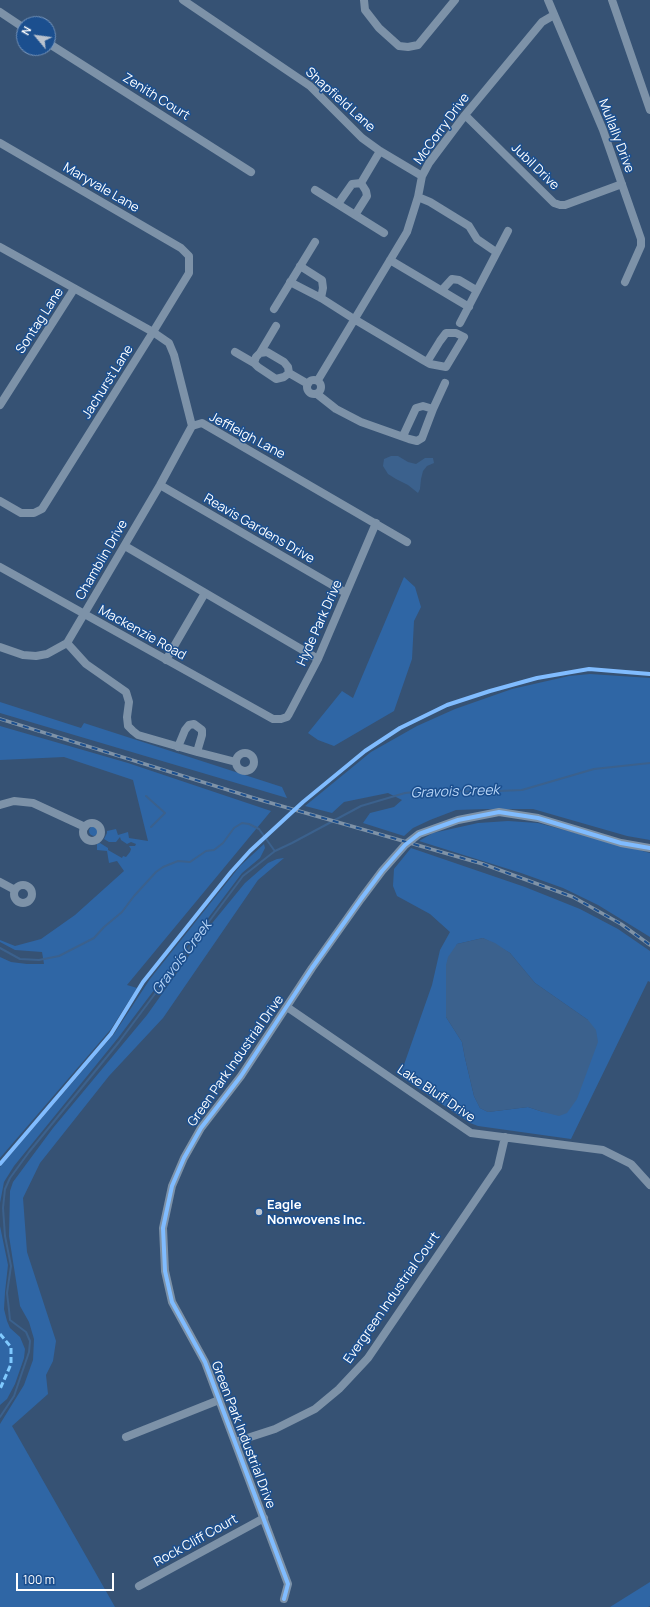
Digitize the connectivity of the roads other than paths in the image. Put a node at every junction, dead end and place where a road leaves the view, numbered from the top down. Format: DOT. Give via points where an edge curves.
graph roads {
  1 [pos="183,0"];
  2 [pos="364,0"];
  3 [pos="455,0"];
  4 [pos="548,0"];
  5 [pos="612,0"];
  6 [pos="0,12"];
  7 [pos="554,15"];
  8 [pos="16,23"];
  9 [pos="56,48"];
  10 [pos="650,110"];
  11 [pos="465,116"];
  12 [pos="0,143"];
  13 [pos="380,151"];
  14 [pos="250,172"];
  15 [pos="422,176"];
  16 [pos="362,184"];
  17 [pos="622,184"];
  18 [pos="315,190"];
  19 [pos="418,197"];
  20 [pos="338,204"];
  21 [pos="355,215"];
  22 [pos="508,232"];
  23 [pos="384,233"];
  24 [pos="316,242"];
  25 [pos="0,248"];
  26 [pos="496,252"];
  27 [pos="189,256"];
  28 [pos="390,260"];
  29 [pos="300,266"];
  30 [pos="290,282"];
  31 [pos="626,282"];
  32 [pos="74,290"];
  33 [pos="442,290"];
  34 [pos="476,290"];
  35 [pos="321,298"];
  36 [pos="469,307"];
  37 [pos="274,309"];
  38 [pos="354,319"];
  39 [pos="460,322"];
  40 [pos="276,326"];
  41 [pos="153,332"];
  42 [pos="235,352"];
  43 [pos="260,353"];
  44 [pos="427,362"];
  45 [pos="254,363"];
  46 [pos="289,373"];
  47 [pos="318,380"];
  48 [pos="445,383"];
  49 [pos="308,384"];
  50 [pos="318,394"];
  51 [pos="0,405"];
  52 [pos="433,409"];
  53 [pos="192,426"];
  54 [pos="403,436"];
  55 [pos="160,485"];
  56 [pos="0,501"];
  57 [pos="376,523"];
  58 [pos="407,542"];
  59 [pos="124,546"];
  60 [pos="0,567"];
  61 [pos="205,593"];
  62 [pos="346,593"];
  63 [pos="84,614"];
  64 [pos="67,643"];
  65 [pos="0,647"];
  66 [pos="166,660"];
  67 [pos="318,660"];
  68 [pos="273,719"];
  69 [pos="178,747"];
  70 [pos="197,752"];
  71 [pos="236,762"];
  72 [pos="0,805"];
  73 [pos="85,827"];
  74 [pos="650,848"];
  75 [pos="0,882"];
  76 [pos="15,890"];
  77 [pos="287,1007"];
  78 [pos="505,1137"];
  79 [pos="650,1185"];
  80 [pos="219,1400"];
  81 [pos="126,1437"];
  82 [pos="235,1442"];
  83 [pos="264,1518"];
  84 [pos="139,1586"];
  85 [pos="284,1599"];
  1 -- 13 [label="street, Shapfield Lane" via="310,86 362,138"];
  2 -- 3 [label="street" via="365,10 379,28 399,46 408,48 418,45"];
  4 -- 7 [label="street, Mullally Drive"];
  5 -- 10 [label="street"];
  6 -- 8 [label="street"];
  7 -- 11 [label="street, McCorry Drive" via="542,22"];
  7 -- 17 [label="street, Mullally Drive" via="603,130"];
  9 -- 14 [label="street, Zenith Court"];
  11 -- 15 [label="street, McCorry Drive" via="429,162"];
  11 -- 17 [label="street, Jubil Drive" via="554,203 565,205"];
  12 -- 27 [label="street, Maryvale Lane" via="181,248"];
  13 -- 15 [label="street, Shapfield Lane"];
  13 -- 16 [label="street"];
  15 -- 19 [label="street, McCorry Drive"];
  16 -- 20 [label="street" via="352,184"];
  16 -- 21 [label="street" via="367,196"];
  17 -- 31 [label="street, Mullally Drive" via="641,239 641,246"];
  18 -- 20 [label="street"];
  19 -- 26 [label="street" via="469,226 477,239"];
  19 -- 28 [label="street, McCorry Drive" via="407,232"];
  20 -- 21 [label="street"];
  21 -- 23 [label="street"];
  22 -- 26 [label="street"];
  24 -- 29 [label="street"];
  25 -- 32 [label="street, Jeffleigh Lane"];
  26 -- 34 [label="street"];
  27 -- 41 [label="street, Jachurst Lane" via="188,273"];
  28 -- 33 [label="street"];
  28 -- 38 [label="street, McCorry Drive"];
  29 -- 30 [label="street"];
  29 -- 35 [label="street" via="322,280"];
  30 -- 35 [label="street"];
  30 -- 37 [label="street"];
  32 -- 41 [label="street, Jeffleigh Lane"];
  32 -- 51 [label="street, Sontag Lane"];
  33 -- 34 [label="street" via="452,279 459,280"];
  33 -- 36 [label="street"];
  34 -- 36 [label="street"];
  35 -- 38 [label="street"];
  36 -- 39 [label="street"];
  38 -- 44 [label="street"];
  38 -- 47 [label="street, McCorry Drive"];
  40 -- 43 [label="street"];
  41 -- 53 [label="street, Jeffleigh Lane" via="169,343 174,355"];
  41 -- 56 [label="street, Jachurst Lane" via="42,509 34,513 20,513"];
  42 -- 45 [label="street"];
  43 -- 45 [label="street"];
  43 -- 46 [label="street" via="267,352 284,362"];
  44 -- 44 [label="street" via="446,367 464,337 456,333 446,334"];
  45 -- 46 [label="street" via="276,379"];
  46 -- 49 [label="street"];
  47 -- 49 [label="street" via="313,379"];
  47 -- 50 [label="street" via="322,386"];
  48 -- 52 [label="street"];
  49 -- 50 [label="street" via="310,392"];
  50 -- 54 [label="street" via="336,409 361,422"];
  52 -- 54 [label="street" via="423,406 416,408"];
  52 -- 54 [label="street" via="422,438 417,441"];
  53 -- 55 [label="street, Chamblin Drive"];
  53 -- 57 [label="street, Jeffleigh Lane" via="202,423"];
  55 -- 59 [label="street, Chamblin Drive"];
  55 -- 62 [label="street, Reavis Gardens Drive"];
  57 -- 58 [label="street, Jeffleigh Lane"];
  57 -- 62 [label="street, Hyde Park Drive"];
  59 -- 61 [label="street"];
  59 -- 63 [label="street, Chamblin Drive"];
  60 -- 63 [label="street, Mackenzie Road"];
  61 -- 66 [label="street"];
  61 -- 67 [label="street"];
  62 -- 67 [label="street, Hyde Park Drive"];
  63 -- 64 [label="street, Chamblin Drive"];
  63 -- 66 [label="street, Mackenzie Road"];
  64 -- 65 [label="street" via="47,654 36,656 23,655"];
  64 -- 69 [label="street" via="86,664 126,692 129,702 128,726 133,731 138,735"];
  66 -- 68 [label="street, Mackenzie Road"];
  67 -- 68 [label="street, Hyde Park Drive" via="287,717"];
  69 -- 70 [label="street"];
  69 -- 70 [label="street" via="185,730 194,724 202,730"];
  70 -- 71 [label="street"];
  72 -- 73 [label="street" via="14,800 33,803"];
  74 -- 77 [label="street, Green Park Industrial Drive" via="621,843 538,818 499,812 458,820 419,834 405,845 382,871"];
  75 -- 76 [label="street"];
  77 -- 78 [label="street, Lake Bluff Drive" via="471,1133"];
  77 -- 80 [label="street, Green Park Industrial Drive" via="195,1137 172,1186 163,1228 165,1271 172,1302 205,1362"];
  78 -- 79 [label="street, Lake Bluff Drive" via="603,1150 631,1164"];
  78 -- 82 [label="street, Evergreen Industrial Court" via="498,1167 368,1358 339,1389 315,1409 275,1429"];
  80 -- 81 [label="street"];
  80 -- 82 [label="street, Green Park Industrial Drive"];
  82 -- 83 [label="street, Green Park Industrial Drive"];
  83 -- 84 [label="street, Rock Cliff Court"];
  83 -- 85 [label="street, Green Park Industrial Drive" via="288,1584"];
}
